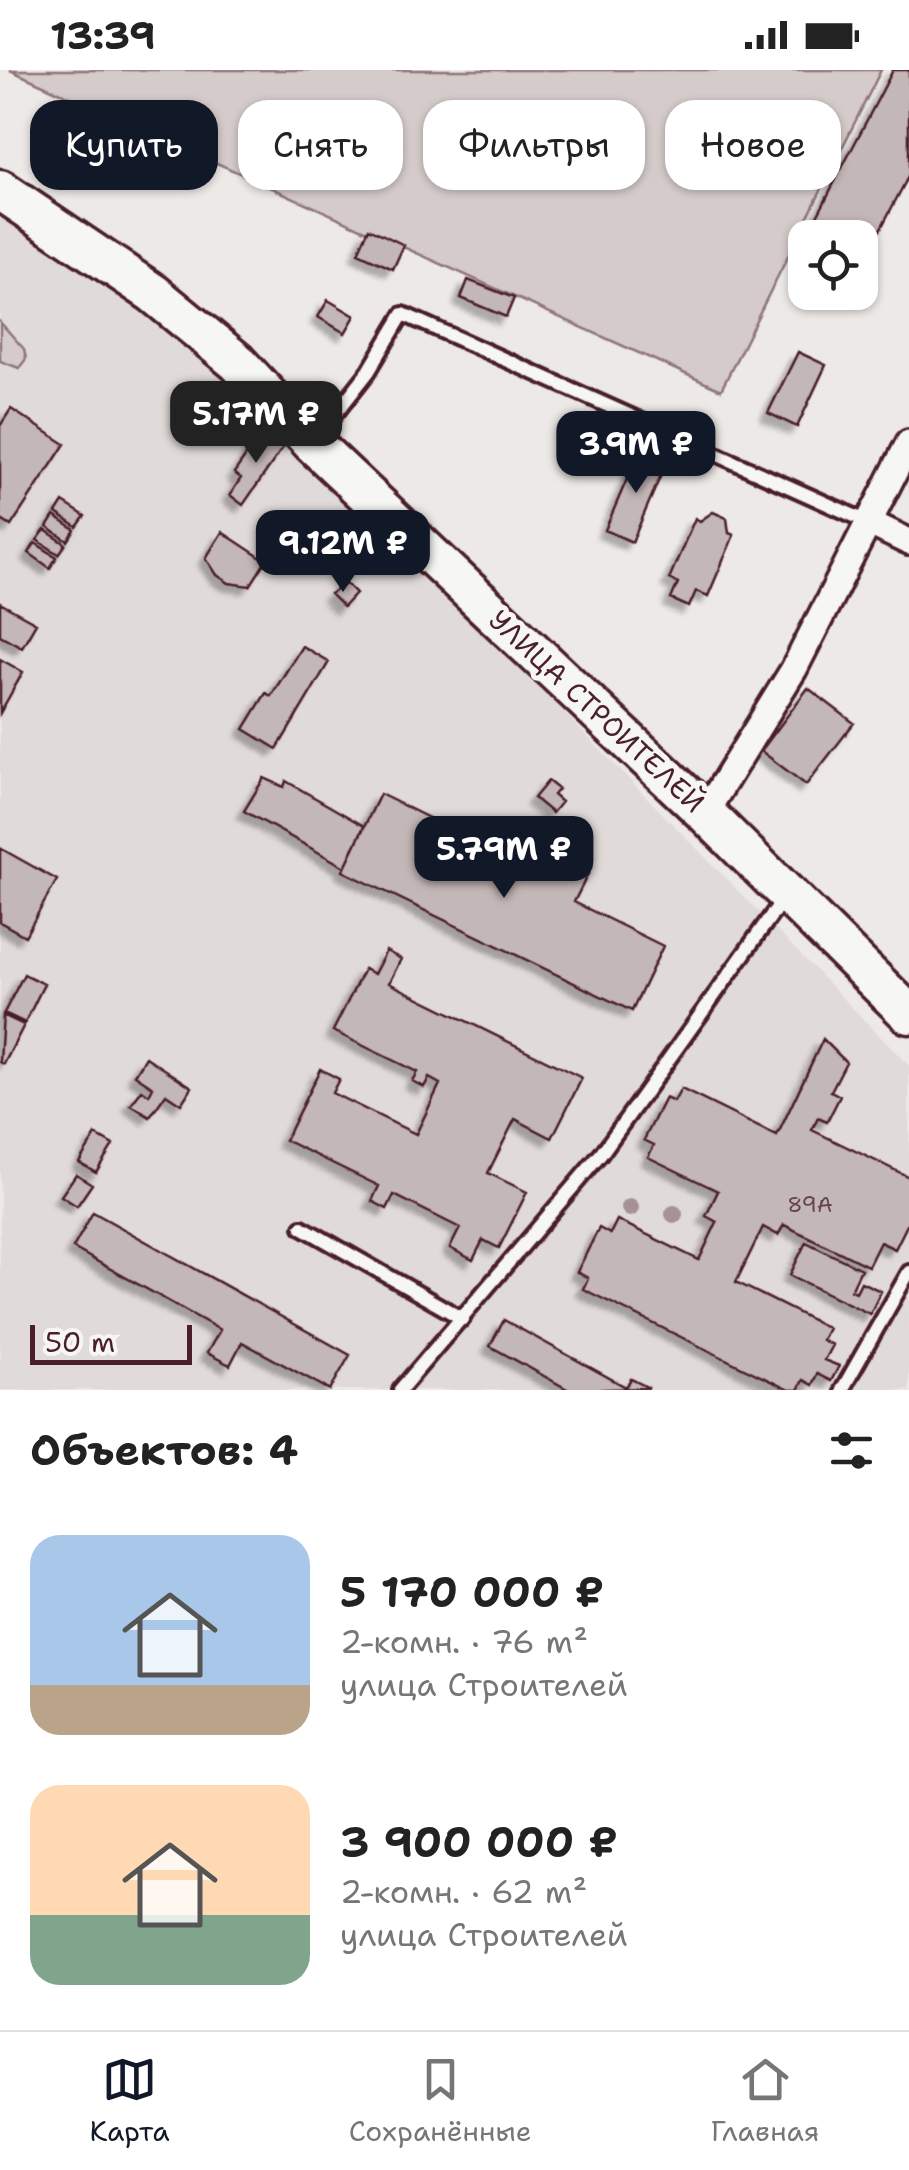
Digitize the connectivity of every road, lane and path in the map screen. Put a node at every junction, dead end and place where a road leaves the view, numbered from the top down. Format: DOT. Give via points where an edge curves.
graph roads {
  1 [pos="0,190"];
  2 [pos="312,443"];
  3 [pos="909,443"];
  4 [pos="870,523"];
  5 [pos="909,542"];
  6 [pos="705,812"];
  7 [pos="788,893"];
  8 [pos="909,1014"];
  9 [pos="302,1227"];
  10 [pos="909,1272"];
  11 [pos="463,1319"];
  12 [pos="400,1390"];
  13 [pos="842,1390"];
  1 -- 2 [label="main road, УЛИЦА СТРОИТЕЛЕЙ" via="153,293 236,362"];
  2 -- 4 [label="lane" via="370,371 402,314"];
  2 -- 6 [label="main road, УЛИЦА СТРОИТЕЛЕЙ"];
  3 -- 4 [label="street"];
  4 -- 5 [label="street"];
  4 -- 6 [label="street" via="794,669"];
  6 -- 7 [label="main road, УЛИЦА СТРОИТЕЛЕЙ"];
  7 -- 8 [label="main road, УЛИЦА СТРОИТЕЛЕЙ"];
  7 -- 11 [label="lane" via="601,1154"];
  9 -- 11 [label="lane"];
  10 -- 13 [label="lane"];
  11 -- 12 [label="lane"];
}
